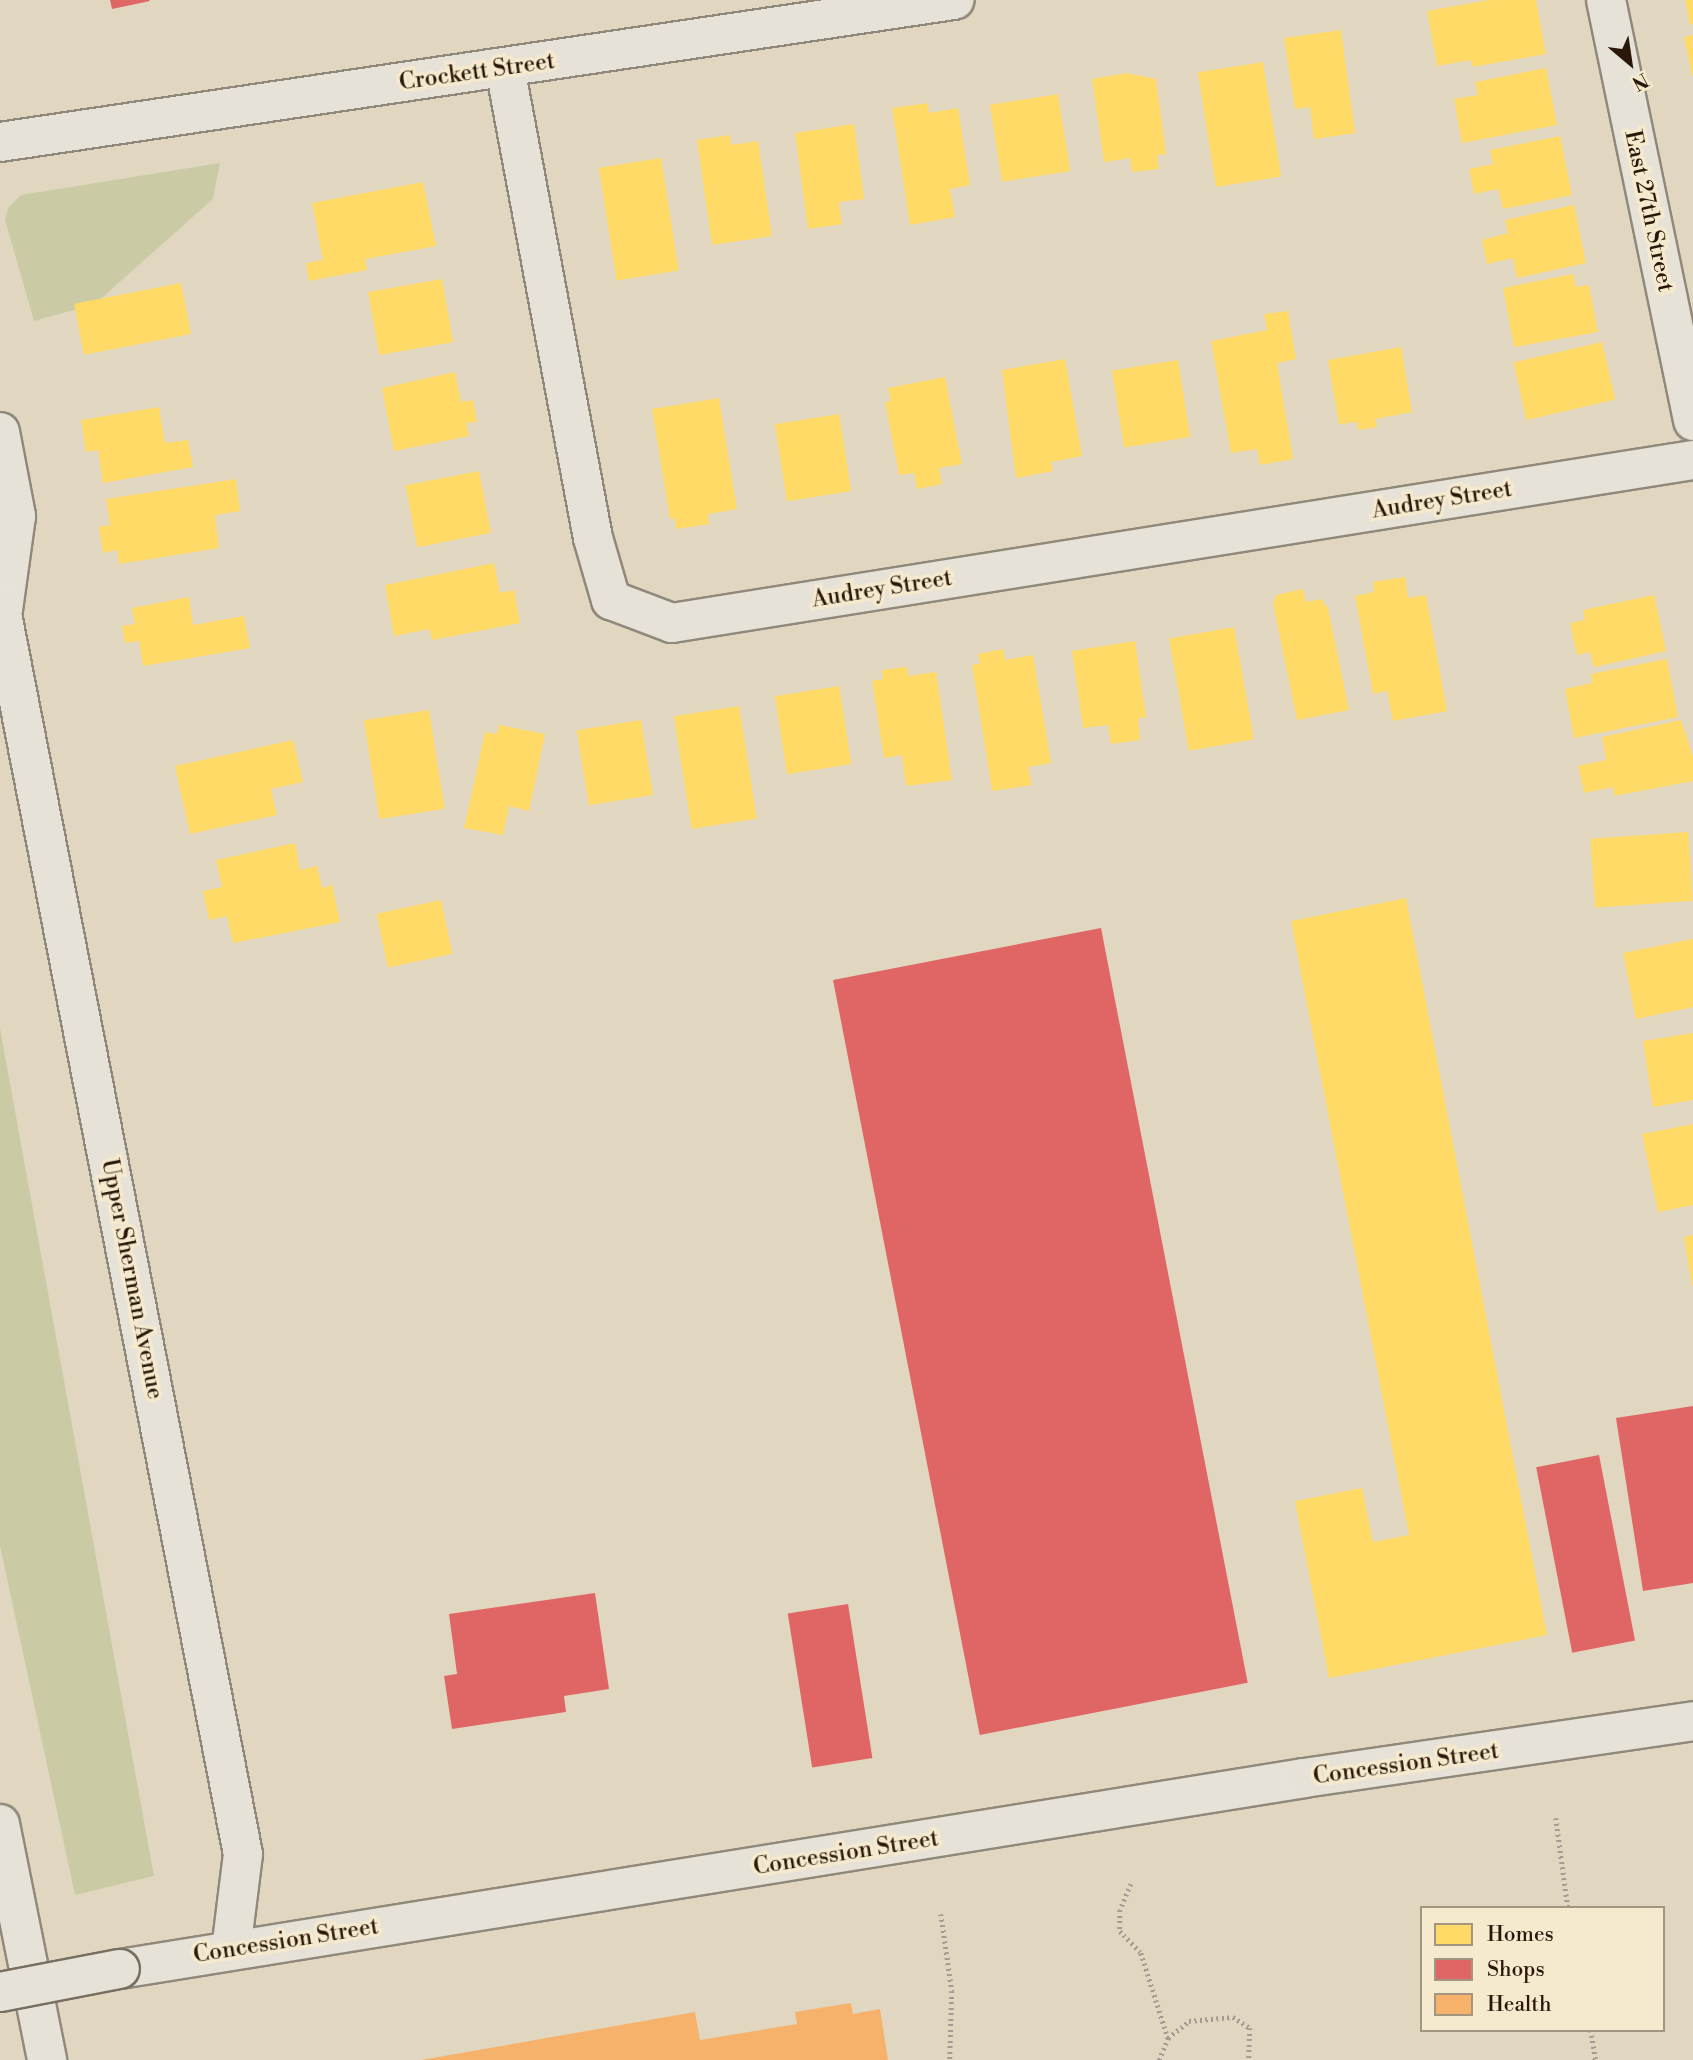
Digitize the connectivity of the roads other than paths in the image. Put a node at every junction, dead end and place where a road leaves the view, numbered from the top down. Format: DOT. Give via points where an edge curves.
graph roads {
  1 [pos="954,0"];
  2 [pos="1606,0"];
  3 [pos="505,68"];
  4 [pos="0,142"];
  5 [pos="1693,421"];
  6 [pos="0,432"];
  7 [pos="1693,460"];
  8 [pos="2,607"];
  9 [pos="1693,1721"];
  10 [pos="0,1824"];
  11 [pos="231,1950"];
  12 [pos="0,1992"];
  13 [pos="47,2060"];
  1 -- 3 [label="main road, Crockett Street"];
  2 -- 5 [label="main road, East 27th Street"];
  3 -- 4 [label="main road, Crockett Street"];
  3 -- 7 [label="main road, Audrey Street" via="593,538 611,600 672,623"];
  6 -- 8 [label="main road, Upper Sherman Avenue" via="16,516"];
  8 -- 11 [label="main road, Upper Sherman Avenue" via="243,1854"];
  9 -- 11 [label="main road, Concession Street" via="1304,1778"];
  10 -- 13 [label="main road"];
  11 -- 12 [label="main road, Concession Street, bridge"];
}
